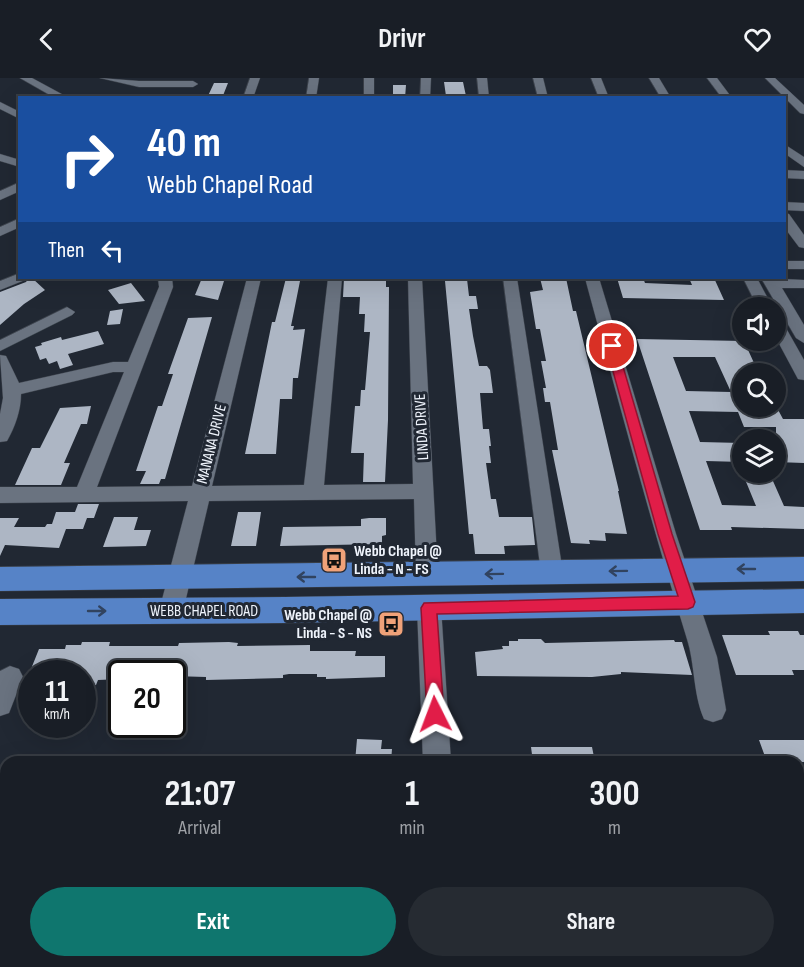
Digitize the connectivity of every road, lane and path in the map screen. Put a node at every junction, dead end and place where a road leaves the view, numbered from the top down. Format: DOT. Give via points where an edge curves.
graph roads {
  1 [pos="25,78"];
  2 [pos="105,78"];
  3 [pos="255,78"];
  4 [pos="314,78"];
  5 [pos="369,78"];
  6 [pos="426,78"];
  7 [pos="482,78"];
  8 [pos="538,78"];
  9 [pos="596,78"];
  10 [pos="654,78"];
  11 [pos="712,78"];
  12 [pos="770,78"];
  13 [pos="148,81"];
  14 [pos="195,81"];
  15 [pos="60,96"];
  16 [pos="138,96"];
  17 [pos="188,96"];
  18 [pos="249,96"];
  19 [pos="311,96"];
  20 [pos="369,96"];
  21 [pos="425,96"];
  22 [pos="484,96"];
  23 [pos="542,96"];
  24 [pos="603,96"];
  25 [pos="665,96"];
  26 [pos="726,96"];
  27 [pos="0,105"];
  28 [pos="804,111"];
  29 [pos="18,115"];
  30 [pos="786,149"];
  31 [pos="0,157"];
  32 [pos="18,163"];
  33 [pos="804,163"];
  34 [pos="786,174"];
  35 [pos="804,174"];
  36 [pos="18,187"];
  37 [pos="0,196"];
  38 [pos="786,206"];
  39 [pos="804,207"];
  40 [pos="786,220"];
  41 [pos="18,223"];
  42 [pos="0,232"];
  43 [pos="786,243"];
  44 [pos="804,243"];
  45 [pos="786,265"];
  46 [pos="804,265"];
  47 [pos="18,279"];
  48 [pos="165,279"];
  49 [pos="254,279"];
  50 [pos="335,279"];
  51 [pos="415,279"];
  52 [pos="510,279"];
  53 [pos="592,279"];
  54 [pos="751,279"];
  55 [pos="770,281"];
  56 [pos="804,284"];
  57 [pos="0,286"];
  58 [pos="760,297"];
  59 [pos="67,312"];
  60 [pos="804,338"];
  61 [pos="786,342"];
  62 [pos="0,346"];
  63 [pos="0,360"];
  64 [pos="135,367"];
  65 [pos="804,375"];
  66 [pos="13,390"];
  67 [pos="0,436"];
  68 [pos="425,491"];
  69 [pos="313,492"];
  70 [pos="200,494"];
  71 [pos="0,495"];
  72 [pos="84,495"];
  73 [pos="804,569"];
  74 [pos="677,570"];
  75 [pos="552,573"];
  76 [pos="427,576"];
  77 [pos="179,578"];
  78 [pos="0,579"];
  79 [pos="804,601"];
  80 [pos="688,602"];
  81 [pos="429,608"];
  82 [pos="171,611"];
  83 [pos="0,612"];
  84 [pos="10,678"];
  85 [pos="0,704"];
  86 [pos="713,710"];
  87 [pos="436,756"];
  1 -- 15 [label="street"];
  2 -- 13 [label="street"];
  3 -- 18 [label="street"];
  4 -- 19 [label="street"];
  5 -- 20 [label="street"];
  6 -- 21 [label="street"];
  7 -- 22 [label="street"];
  8 -- 23 [label="street"];
  9 -- 24 [label="street"];
  10 -- 25 [label="street"];
  11 -- 26 [label="street"];
  12 -- 28 [label="street"];
  13 -- 14 [label="street"];
  13 -- 16 [label="street"];
  14 -- 17 [label="street"];
  27 -- 29 [label="street"];
  30 -- 33 [label="street"];
  31 -- 32 [label="street"];
  34 -- 35 [label="street"];
  36 -- 37 [label="street"];
  38 -- 39 [label="street"];
  40 -- 44 [label="street"];
  41 -- 42 [label="street"];
  43 -- 44 [label="street"];
  45 -- 46 [label="street"];
  47 -- 57 [label="street"];
  48 -- 64 [label="street" via="166,287"];
  49 -- 70 [label="street, MANANA DRIVE"];
  50 -- 69 [label="street"];
  51 -- 68 [label="street, LINDA DRIVE"];
  52 -- 75 [label="street"];
  53 -- 74 [label="street"];
  54 -- 58 [label="street"];
  55 -- 56 [label="street"];
  55 -- 60 [label="street"];
  59 -- 62 [label="street"];
  61 -- 65 [label="street"];
  63 -- 66 [label="street" via="10,375"];
  64 -- 66 [label="street" via="113,367"];
  64 -- 72 [label="street"];
  66 -- 67 [label="street"];
  68 -- 69 [label="street"];
  68 -- 76 [label="street, LINDA DRIVE"];
  69 -- 70 [label="street"];
  70 -- 72 [label="street"];
  70 -- 77 [label="street, MANANA DRIVE"];
  71 -- 72 [label="street"];
  73 -- 74 [label="main road, WEBB CHAPEL ROAD, one-way"];
  74 -- 75 [label="main road, WEBB CHAPEL ROAD, one-way"];
  74 -- 80 [label="street"];
  75 -- 76 [label="main road, WEBB CHAPEL ROAD, one-way"];
  76 -- 77 [label="main road, WEBB CHAPEL ROAD, one-way"];
  76 -- 81 [label="main road"];
  77 -- 78 [label="main road, WEBB CHAPEL ROAD"];
  77 -- 82 [label="street, MANANA DRIVE"];
  79 -- 80 [label="main road, WEBB CHAPEL ROAD"];
  80 -- 81 [label="main road, WEBB CHAPEL ROAD"];
  80 -- 86 [label="street" via="705,657"];
  81 -- 82 [label="main road, WEBB CHAPEL ROAD"];
  81 -- 87 [label="street"];
  83 -- 82 [label="main road, WEBB CHAPEL ROAD, one-way"];
  84 -- 85 [label="street"];
}
